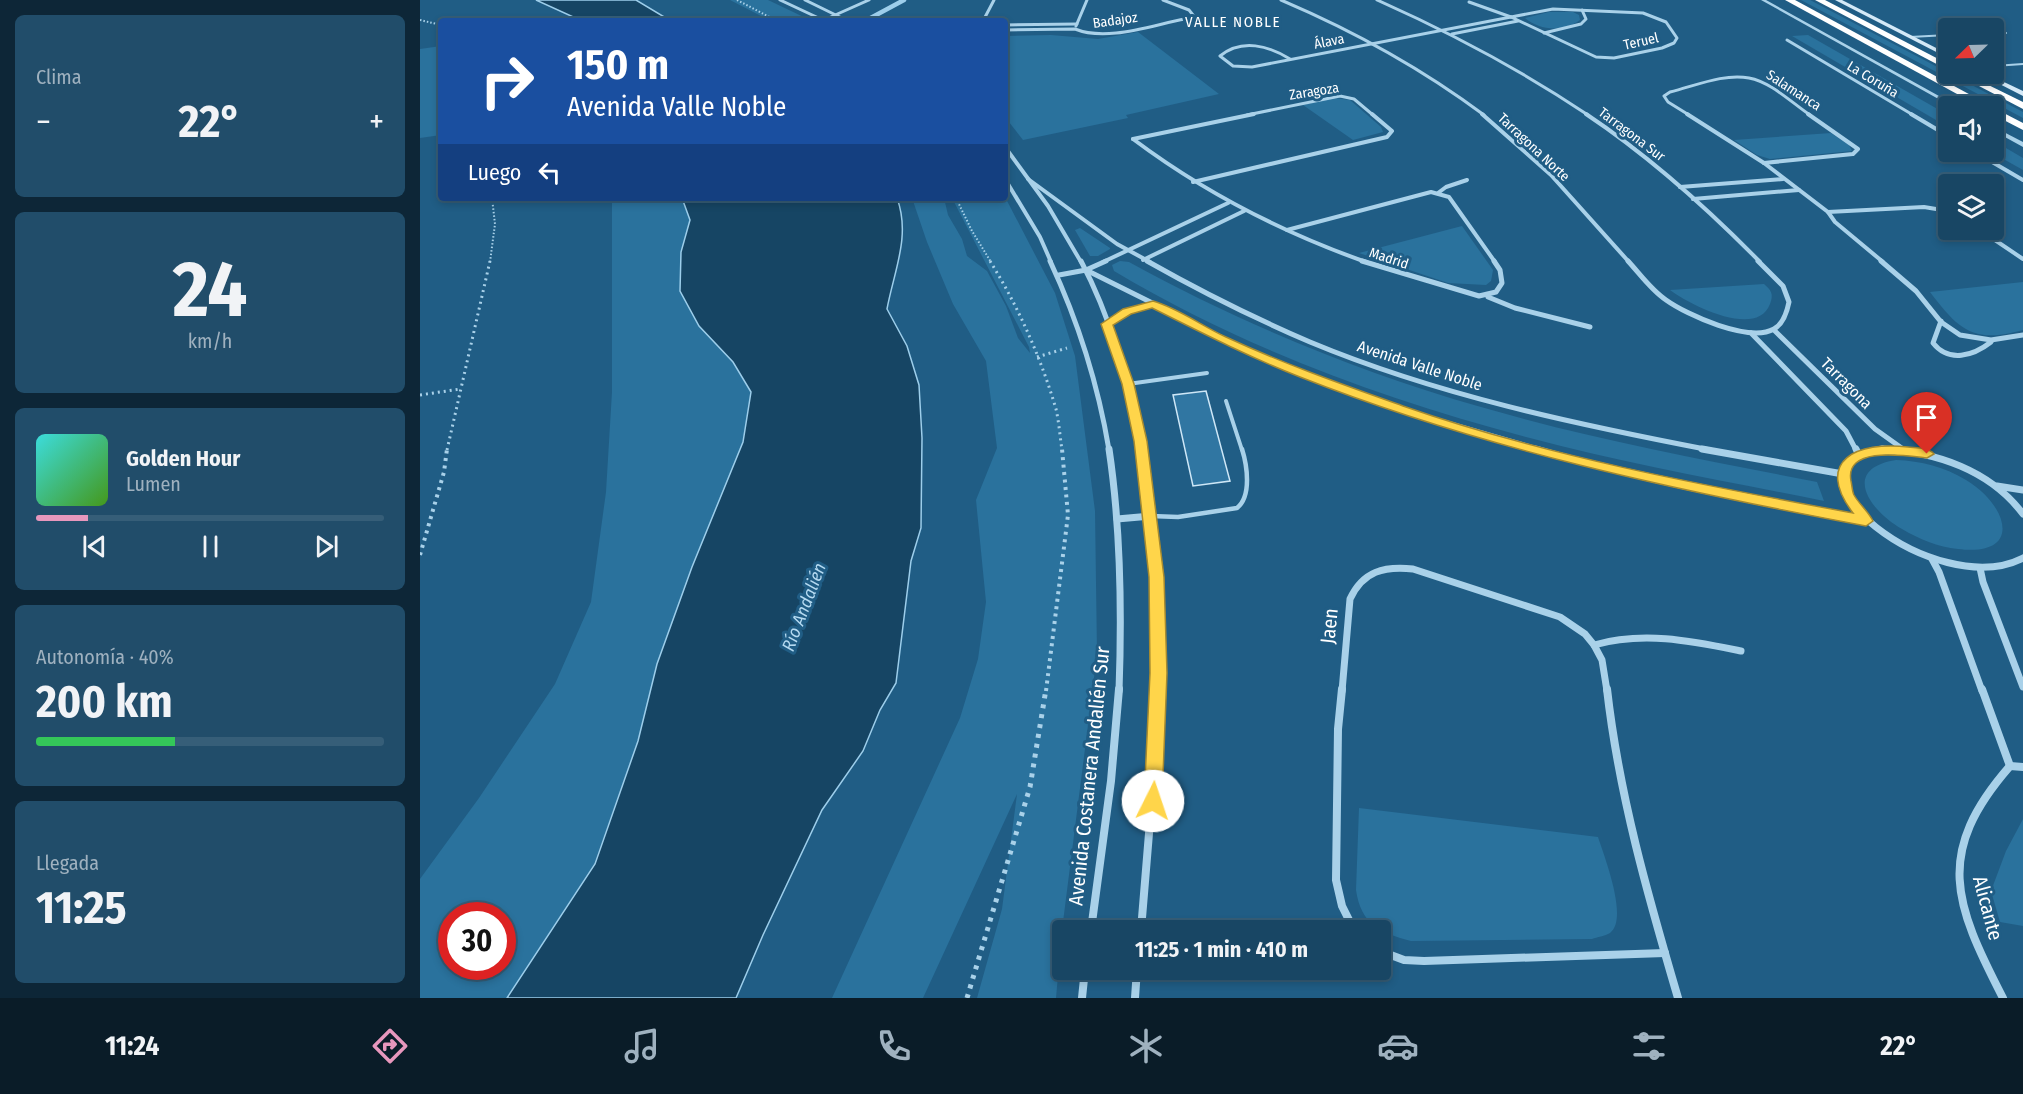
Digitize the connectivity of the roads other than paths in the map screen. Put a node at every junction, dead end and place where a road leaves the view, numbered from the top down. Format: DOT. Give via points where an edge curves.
graph roads {
  1 [pos="780,0"];
  2 [pos="805,0"];
  3 [pos="869,0"];
  4 [pos="994,0"];
  5 [pos="1087,0"];
  6 [pos="1162,0"];
  7 [pos="1281,0"];
  8 [pos="1377,0"];
  9 [pos="1763,0"];
  10 [pos="1789,0"];
  11 [pos="1819,0"];
  12 [pos="1838,0"];
  13 [pos="1469,2"];
  14 [pos="1582,10"];
  15 [pos="836,15"];
  16 [pos="1509,16"];
  17 [pos="818,18"];
  18 [pos="830,18"];
  19 [pos="842,18"];
  20 [pos="985,18"];
  21 [pos="1519,21"];
  22 [pos="1077,24"];
  23 [pos="1008,25"];
  24 [pos="1075,29"];
  25 [pos="1441,29"];
  26 [pos="1008,30"];
  27 [pos="1544,33"];
  28 [pos="1451,34"];
  29 [pos="1938,36"];
  30 [pos="1910,37"];
  31 [pos="1787,40"];
  32 [pos="1373,43"];
  33 [pos="1938,51"];
  34 [pos="1290,59"];
  35 [pos="1938,63"];
  36 [pos="2023,64"];
  37 [pos="2004,65"];
  38 [pos="1980,84"];
  39 [pos="2003,84"];
  40 [pos="2023,94"];
  41 [pos="1967,96"];
  42 [pos="1938,97"];
  43 [pos="2023,106"];
  44 [pos="2004,117"];
  45 [pos="2023,127"];
  46 [pos="1938,130"];
  47 [pos="2004,135"];
  48 [pos="2023,145"];
  49 [pos="1008,151"];
  50 [pos="1992,162"];
  51 [pos="1764,163"];
  52 [pos="1784,178"];
  53 [pos="1028,179"];
  54 [pos="1467,180"];
  55 [pos="2023,180"];
  56 [pos="1192,182"];
  57 [pos="1008,184"];
  58 [pos="1680,187"];
  59 [pos="1799,190"];
  60 [pos="1438,193"];
  61 [pos="1693,199"];
  62 [pos="1228,203"];
  63 [pos="1938,209"];
  64 [pos="1244,211"];
  65 [pos="1828,212"];
  66 [pos="1287,230"];
  67 [pos="1995,240"];
  68 [pos="1126,250"];
  69 [pos="2023,259"];
  70 [pos="1143,260"];
  71 [pos="1086,270"];
  72 [pos="1059,275"];
  73 [pos="1488,297"];
  74 [pos="1153,304"];
  75 [pos="1941,321"];
  76 [pos="1107,324"];
  77 [pos="1590,327"];
  78 [pos="1774,330"];
  79 [pos="1751,333"];
  80 [pos="2023,335"];
  81 [pos="1991,342"];
  82 [pos="1207,373"];
  83 [pos="1128,384"];
  84 [pos="1226,401"];
  85 [pos="1904,450"];
  86 [pos="1859,455"];
  87 [pos="1843,474"];
  88 [pos="1996,486"];
  89 [pos="2023,490"];
  90 [pos="2023,514"];
  91 [pos="1151,516"];
  92 [pos="1117,519"];
  93 [pos="1866,521"];
  94 [pos="2023,558"];
  95 [pos="1932,559"];
  96 [pos="1980,568"];
  97 [pos="1594,645"];
  98 [pos="1742,651"];
  99 [pos="2023,687"];
  100 [pos="2010,766"];
  101 [pos="2023,767"];
  102 [pos="1091,920"];
  103 [pos="1142,920"];
  104 [pos="1349,920"];
  105 [pos="1665,953"];
  106 [pos="1391,955"];
  107 [pos="1084,980"];
  108 [pos="1136,980"];
  109 [pos="1082,998"];
  110 [pos="1135,998"];
  111 [pos="1678,998"];
  112 [pos="2003,998"];
  1 -- 17 [label="street"];
  2 -- 15 [label="street"];
  3 -- 15 [label="street"];
  4 -- 20 [label="street"];
  5 -- 22 [label="street, Badajoz"];
  6 -- 24 [label="street, Badajoz" via="1193,15 1103,33"];
  7 -- 32 [label="street, Tarragona Norte"];
  8 -- 25 [label="street, Tarragona Sur"];
  9 -- 42 [label="street"];
  10 -- 41 [label="highway"];
  11 -- 35 [label="highway"];
  12 -- 30 [label="main road"];
  13 -- 16 [label="street, Teruel"];
  14 -- 16 [label="street, Teruel" via="1545,9"];
  14 -- 27 [label="street" via="1586,19 1581,24"];
  14 -- 27 [label="street, Teruel" via="1649,15 1669,25 1677,40 1662,48 1608,58 1587,54"];
  15 -- 18 [label="street"];
  15 -- 19 [label="street"];
  16 -- 21 [label="street, Teruel"];
  16 -- 25 [label="street, Teruel"];
  21 -- 27 [label="street, Teruel"];
  21 -- 28 [label="street"];
  22 -- 23 [label="street, Badajoz"];
  22 -- 24 [label="street, Badajoz"];
  24 -- 26 [label="street, Badajoz"];
  25 -- 28 [label="street, Tarragona Sur"];
  25 -- 32 [label="street, Álava"];
  28 -- 58 [label="street, Tarragona Sur" via="1567,101"];
  29 -- 30 [label="lane"];
  30 -- 33 [label="main road"];
  31 -- 46 [label="street, La Coruña"];
  32 -- 34 [label="street, Álava"];
  32 -- 79 [label="street, Tarragona Norte" via="1444,87 1509,136 1668,302 1707,320"];
  34 -- 34 [label="street, Álava" via="1262,46 1227,51 1220,56 1241,67"];
  36 -- 37 [label="lane"];
  38 -- 43 [label="highway"];
  39 -- 40 [label="main road"];
  44 -- 45 [label="highway"];
  47 -- 48 [label="street"];
  49 -- 53 [label="street"];
  50 -- 55 [label="street"];
  51 -- 51 [label="street, Salamanca" via="1849,155 1858,149 1768,86 1750,78 1727,76 1664,96"];
  51 -- 52 [label="street, Salamanca"];
  52 -- 58 [label="street"];
  52 -- 59 [label="street, Salamanca"];
  53 -- 68 [label="street, Avenida Valle Noble"];
  53 -- 71 [label="street"];
  54 -- 60 [label="street"];
  56 -- 56 [label="street, Zaragoza" via="1133,139 1340,96 1354,99 1392,131 1387,136"];
  56 -- 62 [label="street, Zaragoza"];
  57 -- 72 [label="street, Avenida Costanera Andalién Sur"];
  58 -- 61 [label="street, Tarragona Sur"];
  59 -- 61 [label="street"];
  59 -- 65 [label="street, Salamanca"];
  60 -- 66 [label="street" via="1425,192"];
  60 -- 73 [label="street" via="1452,200 1500,270 1501,286"];
  61 -- 78 [label="street, Tarragona Sur" via="1787,291 1788,308"];
  62 -- 64 [label="street, Madrid"];
  62 -- 68 [label="street"];
  63 -- 65 [label="street"];
  64 -- 66 [label="street, Madrid"];
  64 -- 70 [label="street"];
  65 -- 75 [label="street, Salamanca" via="1924,299"];
  66 -- 73 [label="street, Madrid" via="1365,262 1472,296"];
  67 -- 69 [label="street"];
  68 -- 70 [label="street, Avenida Valle Noble"];
  68 -- 71 [label="street"];
  70 -- 87 [label="street, Avenida Valle Noble" via="1281,329 1442,388 1597,429 1706,452"];
  71 -- 72 [label="street"];
  71 -- 74 [label="street"];
  71 -- 76 [label="street"];
  72 -- 92 [label="street, Avenida Costanera Andalién Sur" via="1085,343 1105,421"];
  73 -- 77 [label="street, Madrid"];
  74 -- 76 [label="street" via="1127,311"];
  74 -- 93 [label="street" via="1303,374 1456,427 1651,479"];
  75 -- 81 [label="street, Salamanca" via="1962,335"];
  75 -- 81 [label="street, Salamanca" via="1933,343 1946,354 1970,354"];
  76 -- 83 [label="street"];
  78 -- 79 [label="street"];
  78 -- 85 [label="street, Tarragona" via="1875,429"];
  79 -- 86 [label="street, Tarragona" via="1846,431"];
  80 -- 81 [label="street, Salamanca"];
  82 -- 83 [label="lane"];
  83 -- 91 [label="street" via="1141,441"];
  84 -- 91 [label="lane" via="1249,470 1242,504 1238,508 1178,517"];
  85 -- 86 [label="street"];
  85 -- 88 [label="street" via="1952,462"];
  86 -- 87 [label="street"];
  87 -- 93 [label="street" via="1846,495"];
  88 -- 89 [label="street"];
  88 -- 90 [label="street"];
  91 -- 92 [label="street"];
  91 -- 103 [label="street" via="1159,653 1157,732"];
  92 -- 102 [label="street, Avenida Costanera Andalién Sur" via="1121,571 1119,691"];
  93 -- 95 [label="street"];
  94 -- 96 [label="street" via="2013,564"];
  95 -- 96 [label="street"];
  95 -- 100 [label="street"];
  96 -- 99 [label="street"];
  97 -- 98 [label="street" via="1648,636"];
  97 -- 104 [label="street, Jaen" via="1560,617 1413,569 1384,568 1361,579 1350,599 1335,801 1338,897"];
  97 -- 105 [label="street, Jaen" via="1605,675 1624,801"];
  100 -- 101 [label="street"];
  100 -- 112 [label="street, Alicante" via="1985,797 1959,858 1965,909"];
  105 -- 106 [label="street" via="1424,961"];
  105 -- 111 [label="street, Jaen"];
  107 -- 109 [label="street"];
  108 -- 110 [label="street"];
}
